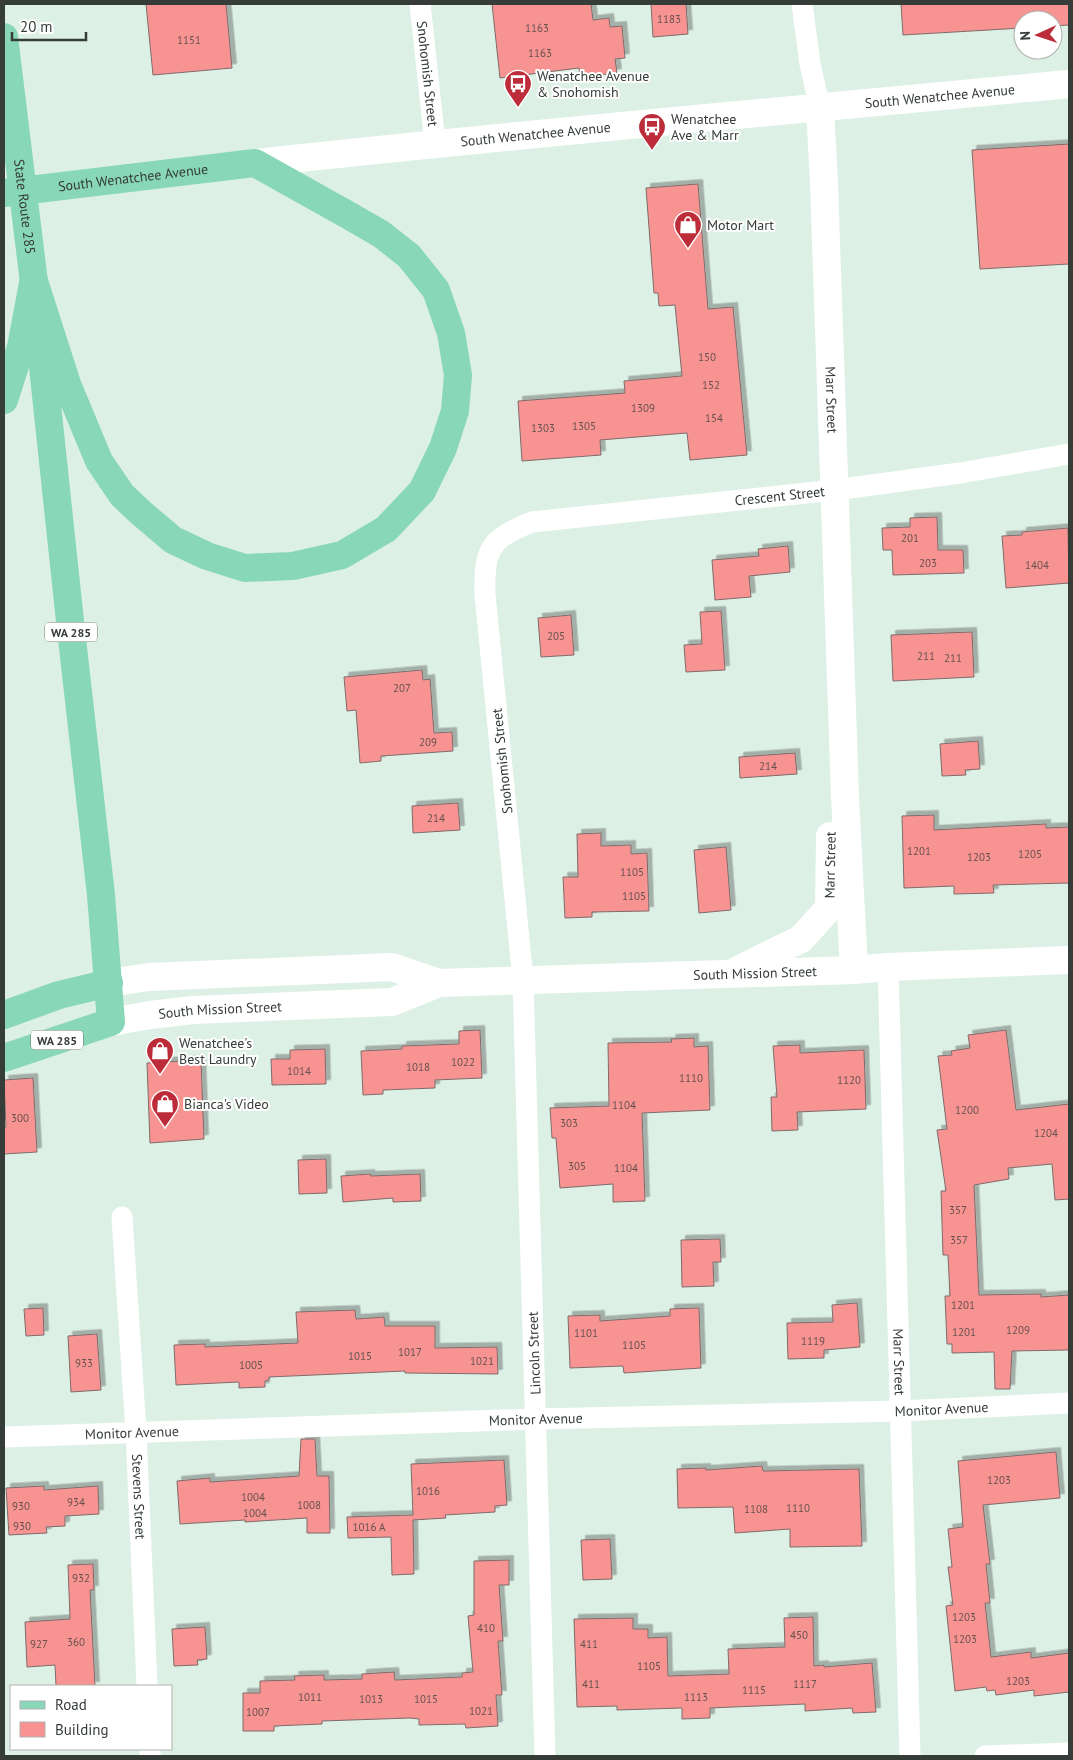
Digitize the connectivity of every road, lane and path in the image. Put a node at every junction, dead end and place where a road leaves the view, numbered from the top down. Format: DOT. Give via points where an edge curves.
graph roads {
  1 [pos="420,4"];
  2 [pos="802,4"];
  3 [pos="4,37"];
  4 [pos="1069,84"];
  5 [pos="820,108"];
  6 [pos="435,143"];
  7 [pos="254,163"];
  8 [pos="4,193"];
  9 [pos="34,281"];
  10 [pos="4,400"];
  11 [pos="1069,454"];
  12 [pos="835,490"];
  13 [pos="494,543"];
  14 [pos="845,797"];
  15 [pos="1069,960"];
  16 [pos="888,968"];
  17 [pos="854,970"];
  18 [pos="730,974"];
  19 [pos="523,980"];
  20 [pos="109,983"];
  21 [pos="439,983"];
  22 [pos="4,1015"];
  23 [pos="112,1022"];
  24 [pos="4,1058"];
  25 [pos="122,1217"];
  26 [pos="1069,1403"];
  27 [pos="901,1411"];
  28 [pos="536,1419"];
  29 [pos="136,1432"];
  30 [pos="4,1437"];
  31 [pos="147,1685"];
  32 [pos="1069,1753"];
  33 [pos="545,1756"];
  34 [pos="910,1756"];
  35 [pos="985,1756"];
  1 -- 6 [label="street, Snohomish Street"];
  2 -- 5 [label="street, Marr Street"];
  3 -- 9 [label="main road, State Route 285 / WA 285"];
  4 -- 5 [label="main road, South Wenatchee Avenue"];
  5 -- 6 [label="main road, South Wenatchee Avenue"];
  5 -- 12 [label="main road, Marr Street"];
  6 -- 7 [label="main road, South Wenatchee Avenue"];
  7 -- 8 [label="main road, South Wenatchee Avenue"];
  7 -- 9 [label="main road" via="381,234 409,256 436,290 451,333 458,375 455,411 443,448 422,491 386,529 342,555 293,566 245,568 207,556 173,540 140,512 98,462 67,384"];
  9 -- 10 [label="main road" via="21,347"];
  9 -- 20 [label="main road, WA 285"];
  11 -- 12 [label="street, Crescent Street" via="960,474"];
  12 -- 13 [label="street, Crescent Street" via="532,522 502,535"];
  12 -- 14 [label="main road, Marr Street"];
  13 -- 19 [label="street, Snohomish Street" via="486,558 485,595"];
  14 -- 17 [label="main road, Marr Street"];
  14 -- 18 [label="main road, Marr Street" via="830,816 829,908 800,940"];
  15 -- 16 [label="main road, South Mission Street"];
  16 -- 17 [label="main road, South Mission Street"];
  16 -- 27 [label="street, Marr Street"];
  17 -- 18 [label="main road, South Mission Street"];
  18 -- 19 [label="main road, South Mission Street"];
  19 -- 21 [label="main road, South Mission Street"];
  19 -- 28 [label="street, Lincoln Street"];
  20 -- 21 [label="main road, South Mission Street" via="149,977 392,967"];
  20 -- 22 [label="main road, South Mission Street" via="59,995"];
  20 -- 23 [label="main road, WA 285"];
  21 -- 23 [label="main road, South Mission Street" via="392,1002 193,1010"];
  23 -- 24 [label="main road, South Mission Street / WA 285"];
  25 -- 29 [label="street, Stevens Street"];
  26 -- 27 [label="street, Monitor Avenue"];
  27 -- 28 [label="street, Monitor Avenue"];
  27 -- 34 [label="street, Marr Street"];
  28 -- 29 [label="street, Monitor Avenue"];
  28 -- 33 [label="street, Lincoln Street"];
  29 -- 30 [label="street, Monitor Avenue"];
  29 -- 31 [label="street, Stevens Street"];
  32 -- 35 [label="street"];
}
